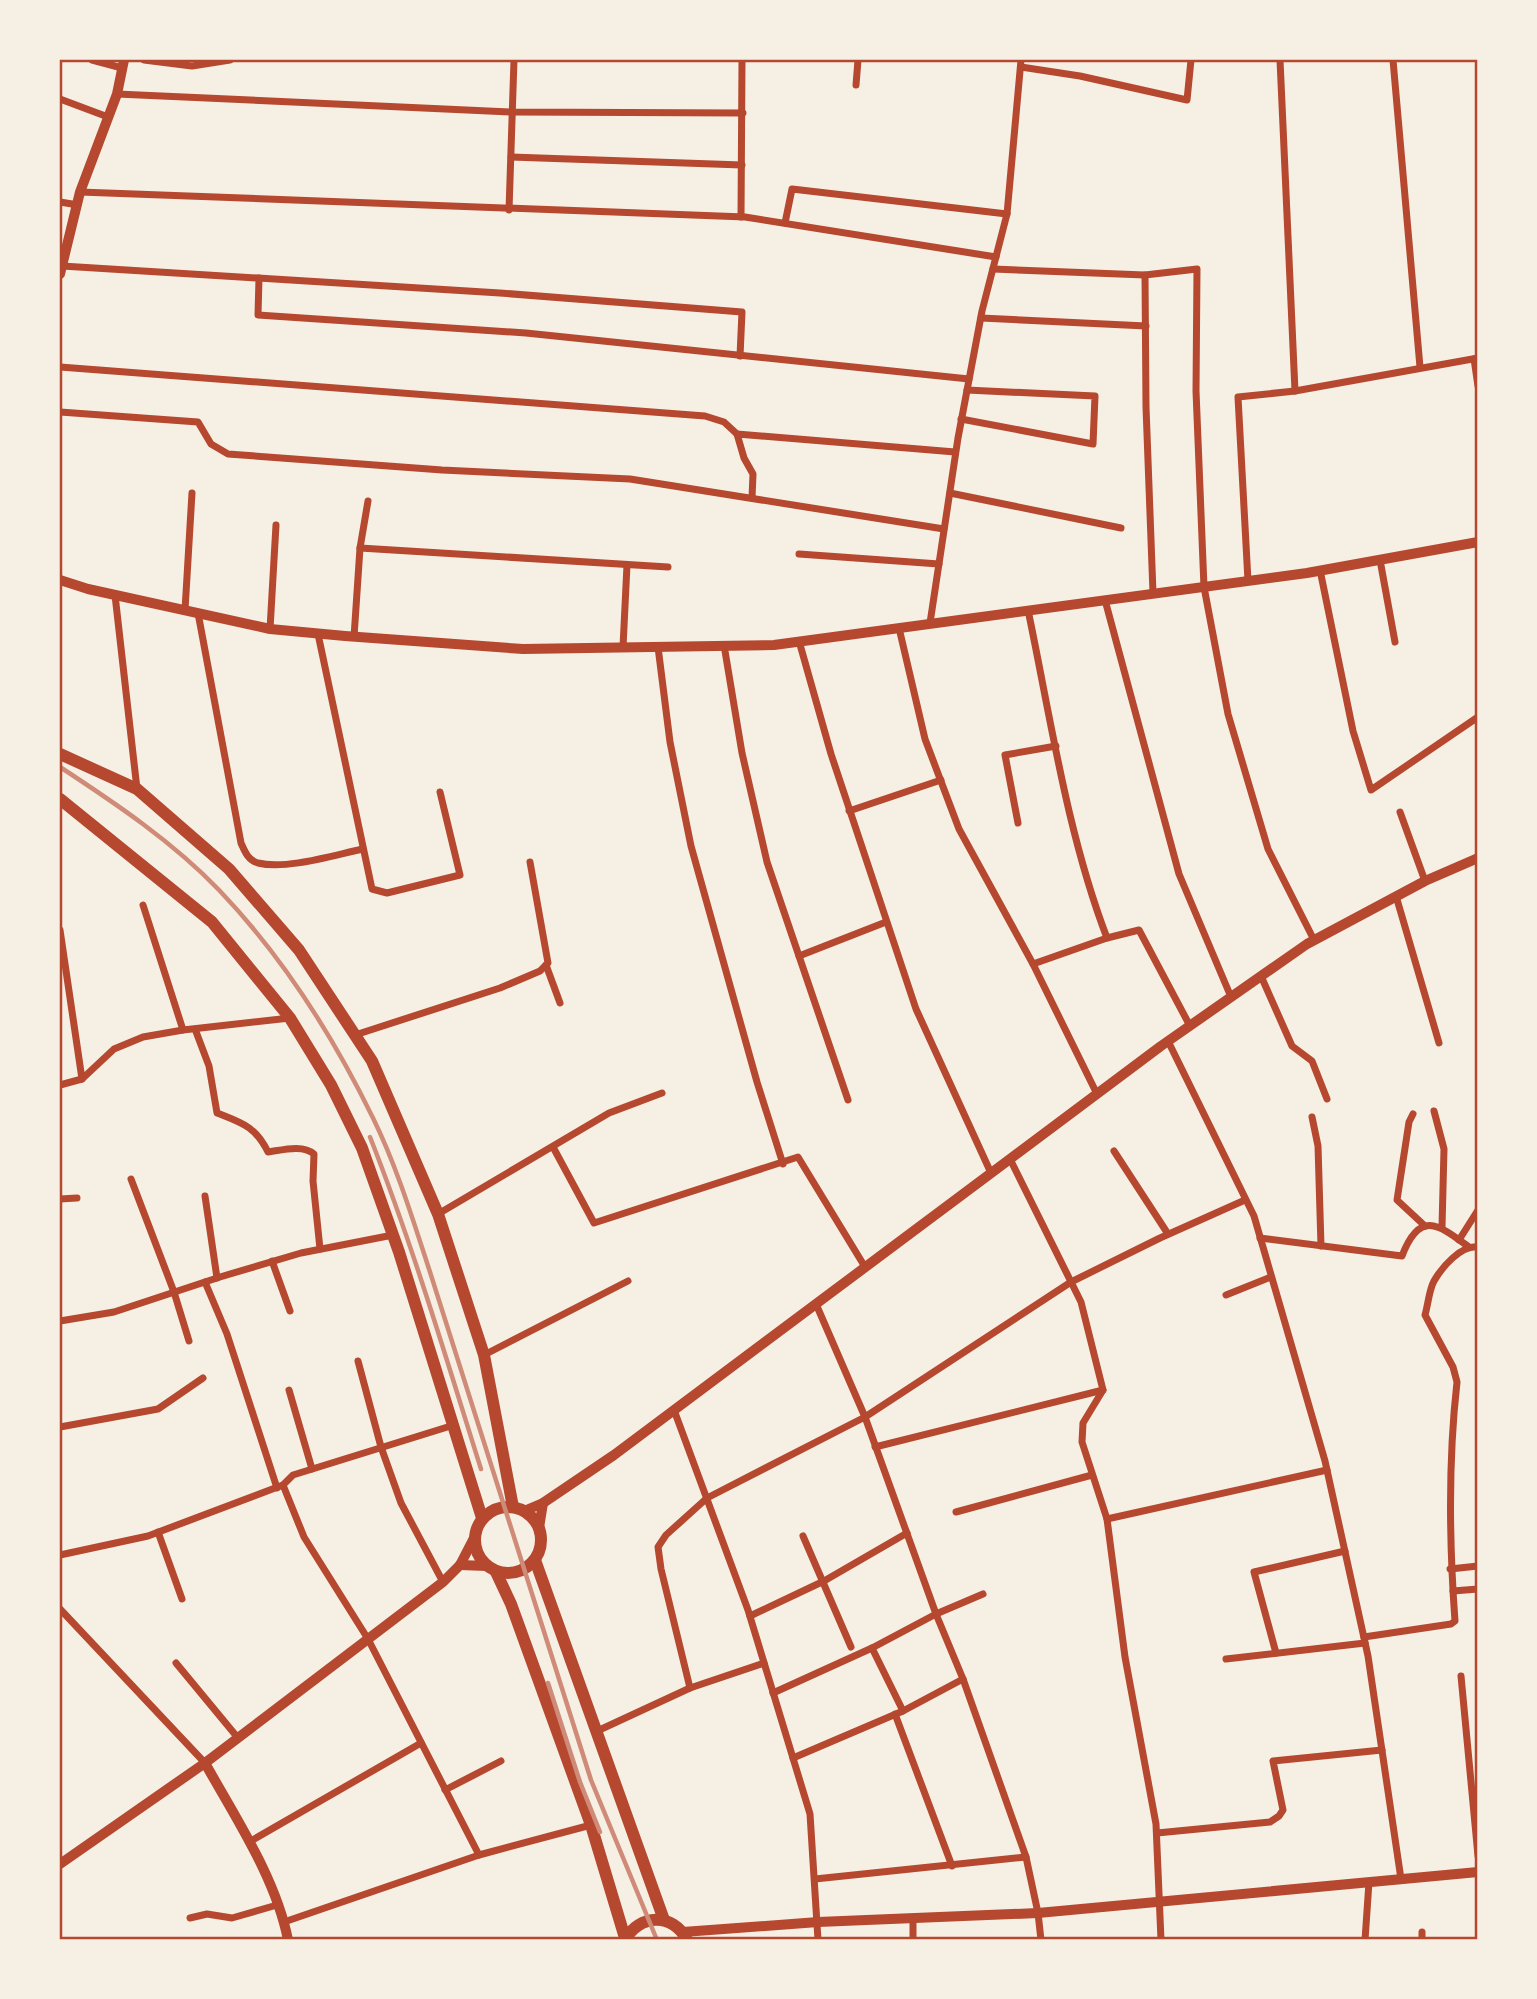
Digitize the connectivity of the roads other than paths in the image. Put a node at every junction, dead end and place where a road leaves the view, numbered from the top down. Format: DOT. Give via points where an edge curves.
graph roads {
  1 [pos="93,60"];
  2 [pos="144,60"];
  3 [pos="230,60"];
  4 [pos="514,60"];
  5 [pos="742,60"];
  6 [pos="858,60"];
  7 [pos="1191,60"];
  8 [pos="1280,60"];
  9 [pos="1392,60"];
  10 [pos="1021,63"];
  11 [pos="123,64"];
  12 [pos="856,85"];
  13 [pos="117,94"];
  14 [pos="60,99"];
  15 [pos="512,112"];
  16 [pos="743,113"];
  17 [pos="108,117"];
  18 [pos="511,157"];
  19 [pos="742,165"];
  20 [pos="80,192"];
  21 [pos="60,202"];
  22 [pos="78,205"];
  23 [pos="509,210"];
  24 [pos="1007,214"];
  25 [pos="741,217"];
  26 [pos="785,223"];
  27 [pos="996,257"];
  28 [pos="993,269"];
  29 [pos="61,270"];
  30 [pos="1145,275"];
  31 [pos="259,278"];
  32 [pos="981,318"];
  33 [pos="1146,326"];
  34 [pos="740,356"];
  35 [pos="1476,358"];
  36 [pos="60,367"];
  37 [pos="1420,367"];
  38 [pos="969,379"];
  39 [pos="1478,386"];
  40 [pos="967,390"];
  41 [pos="1295,391"];
  42 [pos="60,412"];
  43 [pos="961,419"];
  44 [pos="737,434"];
  45 [pos="956,453"];
  46 [pos="192,492"];
  47 [pos="950,493"];
  48 [pos="752,498"];
  49 [pos="368,501"];
  50 [pos="276,525"];
  51 [pos="1121,528"];
  52 [pos="944,529"];
  53 [pos="1477,542"];
  54 [pos="360,548"];
  55 [pos="799,554"];
  56 [pos="1380,559"];
  57 [pos="939,564"];
  58 [pos="627,565"];
  59 [pos="668,567"];
  60 [pos="1320,570"];
  61 [pos="60,580"];
  62 [pos="1248,581"];
  63 [pos="1204,587"];
  64 [pos="1153,593"];
  65 [pos="115,595"];
  66 [pos="1105,600"];
  67 [pos="185,610"];
  68 [pos="1028,610"];
  69 [pos="198,613"];
  70 [pos="930,623"];
  71 [pos="899,628"];
  72 [pos="270,629"];
  73 [pos="318,634"];
  74 [pos="354,637"];
  75 [pos="799,641"];
  76 [pos="1395,642"];
  77 [pos="724,645"];
  78 [pos="623,647"];
  79 [pos="658,647"];
  80 [pos="1478,717"];
  81 [pos="1056,746"];
  82 [pos="60,754"];
  83 [pos="940,780"];
  84 [pos="137,789"];
  85 [pos="440,792"];
  86 [pos="60,799"];
  87 [pos="849,811"];
  88 [pos="1400,812"];
  89 [pos="1018,823"];
  90 [pos="363,849"];
  91 [pos="1478,858"];
  92 [pos="530,862"];
  93 [pos="1425,881"];
  94 [pos="1396,897"];
  95 [pos="143,905"];
  96 [pos="886,922"];
  97 [pos="60,930"];
  98 [pos="1107,938"];
  99 [pos="1314,940"];
  100 [pos="799,956"];
  101 [pos="1033,964"];
  102 [pos="546,965"];
  103 [pos="1261,976"];
  104 [pos="1231,997"];
  105 [pos="560,1003"];
  106 [pos="290,1018"];
  107 [pos="1189,1026"];
  108 [pos="195,1028"];
  109 [pos="183,1030"];
  110 [pos="355,1035"];
  111 [pos="1168,1041"];
  112 [pos="1439,1042"];
  113 [pos="82,1079"];
  114 [pos="60,1085"];
  115 [pos="662,1093"];
  116 [pos="1097,1094"];
  117 [pos="1326,1099"];
  118 [pos="848,1100"];
  119 [pos="1434,1111"];
  120 [pos="1413,1114"];
  121 [pos="1312,1117"];
  122 [pos="553,1147"];
  123 [pos="1114,1151"];
  124 [pos="1010,1159"];
  125 [pos="783,1164"];
  126 [pos="991,1173"];
  127 [pos="131,1179"];
  128 [pos="205,1196"];
  129 [pos="77,1198"];
  130 [pos="60,1199"];
  131 [pos="1245,1200"];
  132 [pos="1478,1210"];
  133 [pos="439,1214"];
  134 [pos="1426,1226"];
  135 [pos="1442,1227"];
  136 [pos="1168,1234"];
  137 [pos="393,1236"];
  138 [pos="1260,1238"];
  139 [pos="1458,1240"];
  140 [pos="1321,1245"];
  141 [pos="1473,1247"];
  142 [pos="320,1249"];
  143 [pos="272,1261"];
  144 [pos="865,1268"];
  145 [pos="1271,1277"];
  146 [pos="217,1278"];
  147 [pos="628,1281"];
  148 [pos="205,1282"];
  149 [pos="1071,1282"];
  150 [pos="174,1292"];
  151 [pos="1226,1295"];
  152 [pos="816,1304"];
  153 [pos="290,1311"];
  154 [pos="60,1321"];
  155 [pos="190,1341"];
  156 [pos="484,1355"];
  157 [pos="358,1361"];
  158 [pos="203,1378"];
  159 [pos="289,1390"];
  160 [pos="1103,1390"];
  161 [pos="674,1410"];
  162 [pos="865,1417"];
  163 [pos="454,1425"];
  164 [pos="60,1427"];
  165 [pos="381,1447"];
  166 [pos="875,1447"];
  167 [pos="312,1469"];
  168 [pos="1327,1470"];
  169 [pos="1093,1475"];
  170 [pos="281,1487"];
  171 [pos="707,1498"];
  172 [pos="543,1503"];
  173 [pos="519,1509"];
  174 [pos="956,1512"];
  175 [pos="482,1518"];
  176 [pos="1107,1519"];
  177 [pos="539,1528"];
  178 [pos="158,1532"];
  179 [pos="907,1532"];
  180 [pos="803,1536"];
  181 [pos="474,1538"];
  182 [pos="1345,1551"];
  183 [pos="60,1555"];
  184 [pos="535,1560"];
  185 [pos="460,1564"];
  186 [pos="1478,1566"];
  187 [pos="491,1569"];
  188 [pos="1450,1569"];
  189 [pos="824,1581"];
  190 [pos="443,1582"];
  191 [pos="1478,1589"];
  192 [pos="1453,1591"];
  193 [pos="983,1594"];
  194 [pos="182,1599"];
  195 [pos="60,1609"];
  196 [pos="936,1614"];
  197 [pos="750,1616"];
  198 [pos="368,1639"];
  199 [pos="1364,1640"];
  200 [pos="851,1647"];
  201 [pos="872,1648"];
  202 [pos="1276,1653"];
  203 [pos="1226,1659"];
  204 [pos="176,1663"];
  205 [pos="764,1663"];
  206 [pos="1461,1676"];
  207 [pos="963,1679"];
  208 [pos="690,1688"];
  209 [pos="774,1693"];
  210 [pos="899,1712"];
  211 [pos="596,1732"];
  212 [pos="238,1738"];
  213 [pos="421,1743"];
  214 [pos="1382,1750"];
  215 [pos="793,1758"];
  216 [pos="501,1761"];
  217 [pos="205,1763"];
  218 [pos="445,1790"];
  219 [pos="591,1825"];
  220 [pos="1157,1833"];
  221 [pos="249,1842"];
  222 [pos="479,1855"];
  223 [pos="1478,1856"];
  224 [pos="1026,1857"];
  225 [pos="60,1864"];
  226 [pos="952,1866"];
  227 [pos="1478,1872"];
  228 [pos="815,1879"];
  229 [pos="1401,1879"];
  230 [pos="1369,1882"];
  231 [pos="1160,1903"];
  232 [pos="277,1905"];
  233 [pos="1038,1913"];
  234 [pos="190,1918"];
  235 [pos="664,1920"];
  236 [pos="913,1920"];
  237 [pos="284,1922"];
  238 [pos="818,1922"];
  239 [pos="685,1936"];
  240 [pos="625,1939"];
  241 [pos="288,1940"];
  242 [pos="818,1940"];
  243 [pos="913,1940"];
  244 [pos="1041,1940"];
  245 [pos="1161,1940"];
  246 [pos="1365,1940"];
  1 -- 11 [label="street"];
  2 -- 3 [label="street" via="192,66"];
  4 -- 15 [label="street"];
  5 -- 16 [label="street"];
  6 -- 12 [label="street"];
  7 -- 10 [label="street" via="1187,100"];
  8 -- 41 [label="street"];
  9 -- 37 [label="street"];
  10 -- 24 [label="street"];
  11 -- 13 [label="main road"];
  13 -- 15 [label="street"];
  13 -- 17 [label="main road"];
  14 -- 17 [label="street"];
  15 -- 16 [label="street"];
  15 -- 18 [label="street"];
  16 -- 19 [label="street"];
  17 -- 20 [label="main road"];
  18 -- 19 [label="street"];
  18 -- 23 [label="street"];
  19 -- 25 [label="street"];
  20 -- 22 [label="main road"];
  20 -- 23 [label="street"];
  21 -- 22 [label="street"];
  22 -- 29 [label="main road"];
  23 -- 25 [label="street"];
  24 -- 26 [label="street" via="792,189"];
  24 -- 27 [label="street"];
  25 -- 26 [label="street"];
  26 -- 27 [label="street"];
  27 -- 28 [label="street"];
  28 -- 30 [label="street"];
  28 -- 32 [label="street"];
  29 -- 31 [label="street"];
  30 -- 33 [label="street"];
  30 -- 63 [label="street" via="1197,269 1196,391"];
  31 -- 34 [label="street" via="258,315 526,334"];
  31 -- 34 [label="street" via="742,312"];
  32 -- 33 [label="street"];
  32 -- 38 [label="street"];
  33 -- 64 [label="street"];
  34 -- 38 [label="street"];
  35 -- 37 [label="street"];
  35 -- 39 [label="street"];
  36 -- 44 [label="street" via="705,416 724,422"];
  37 -- 41 [label="street"];
  38 -- 40 [label="street"];
  40 -- 43 [label="street"];
  40 -- 43 [label="street" via="1095,397 1093,444"];
  41 -- 62 [label="street" via="1238,397"];
  42 -- 48 [label="street" via="198,422 211,444 228,454 630,479"];
  43 -- 45 [label="street"];
  44 -- 45 [label="street"];
  44 -- 48 [label="street" via="753,474"];
  45 -- 47 [label="street"];
  46 -- 67 [label="street"];
  47 -- 51 [label="street"];
  47 -- 52 [label="street"];
  48 -- 52 [label="street"];
  49 -- 54 [label="street"];
  50 -- 72 [label="street"];
  52 -- 57 [label="street"];
  53 -- 56 [label="main road"];
  54 -- 58 [label="street"];
  54 -- 74 [label="street"];
  55 -- 57 [label="street"];
  56 -- 60 [label="main road"];
  56 -- 76 [label="street"];
  57 -- 70 [label="street"];
  58 -- 59 [label="street"];
  58 -- 78 [label="street"];
  60 -- 62 [label="main road"];
  60 -- 80 [label="street" via="1353,731 1371,790"];
  61 -- 65 [label="main road"];
  62 -- 63 [label="main road"];
  63 -- 64 [label="main road"];
  63 -- 99 [label="street" via="1228,714 1269,849"];
  64 -- 66 [label="main road"];
  65 -- 67 [label="main road"];
  65 -- 84 [label="street"];
  66 -- 68 [label="main road"];
  66 -- 104 [label="street" via="1179,874"];
  67 -- 69 [label="main road"];
  68 -- 70 [label="main road"];
  68 -- 81 [label="street"];
  69 -- 72 [label="main road"];
  69 -- 90 [label="street" via="246,856 257,863 283,864"];
  70 -- 71 [label="main road"];
  71 -- 75 [label="main road"];
  71 -- 83 [label="street" via="925,739"];
  72 -- 73 [label="main road"];
  73 -- 74 [label="main road"];
  73 -- 90 [label="street"];
  74 -- 78 [label="main road" via="523,649"];
  75 -- 77 [label="main road"];
  75 -- 87 [label="street"];
  77 -- 79 [label="main road"];
  77 -- 100 [label="street" via="767,862"];
  78 -- 79 [label="main road"];
  79 -- 125 [label="street" via="670,742 691,846"];
  81 -- 89 [label="street" via="1005,755"];
  81 -- 98 [label="street" via="1089,892"];
  82 -- 84 [label="main road"];
  83 -- 87 [label="street"];
  83 -- 101 [label="street" via="959,829"];
  84 -- 110 [label="main road" via="229,869 299,950"];
  85 -- 90 [label="street" via="460,875 387,893 372,889"];
  86 -- 106 [label="main road" via="212,922"];
  87 -- 96 [label="street"];
  88 -- 93 [label="street"];
  91 -- 93 [label="main road"];
  92 -- 102 [label="street"];
  93 -- 94 [label="main road"];
  94 -- 99 [label="main road"];
  94 -- 112 [label="street"];
  95 -- 109 [label="street"];
  96 -- 100 [label="street"];
  96 -- 126 [label="street" via="916,1009"];
  97 -- 113 [label="street"];
  98 -- 101 [label="street"];
  98 -- 107 [label="street" via="1139,930"];
  99 -- 103 [label="main road"];
  100 -- 118 [label="street"];
  101 -- 116 [label="street"];
  102 -- 105 [label="street"];
  102 -- 110 [label="street" via="500,988"];
  103 -- 104 [label="main road"];
  103 -- 117 [label="street" via="1292,1046 1312,1061"];
  104 -- 107 [label="main road"];
  106 -- 108 [label="street"];
  106 -- 137 [label="main road" via="331,1085 362,1149"];
  107 -- 111 [label="main road"];
  108 -- 109 [label="street"];
  108 -- 142 [label="street" via="209,1066 217,1113 248,1125 268,1152 307,1149 314,1154"];
  109 -- 113 [label="street" via="143,1037 114,1049"];
  110 -- 133 [label="main road" via="372,1061"];
  111 -- 116 [label="main road"];
  111 -- 131 [label="street"];
  113 -- 114 [label="street"];
  115 -- 122 [label="street" via="609,1113"];
  116 -- 124 [label="main road"];
  119 -- 135 [label="street" via="1444,1149"];
  120 -- 134 [label="street" via="1397,1200"];
  121 -- 140 [label="street" via="1318,1146"];
  122 -- 125 [label="street" via="594,1223"];
  122 -- 133 [label="street"];
  123 -- 136 [label="street"];
  124 -- 126 [label="main road"];
  124 -- 149 [label="street"];
  125 -- 144 [label="street" via="798,1157"];
  126 -- 144 [label="main road"];
  127 -- 150 [label="street"];
  128 -- 146 [label="street"];
  129 -- 130 [label="street"];
  131 -- 136 [label="street"];
  131 -- 138 [label="street"];
  132 -- 139 [label="street"];
  133 -- 156 [label="main road"];
  134 -- 135 [label="street"];
  134 -- 140 [label="street" via="1409,1239 1402,1256"];
  135 -- 139 [label="street"];
  136 -- 149 [label="street"];
  137 -- 142 [label="street"];
  137 -- 163 [label="main road"];
  138 -- 140 [label="street"];
  138 -- 145 [label="street"];
  139 -- 141 [label="street"];
  141 -- 188 [label="street" via="1457,1254 1434,1282 1425,1315 1457,1382 1449,1489"];
  142 -- 143 [label="street"];
  143 -- 146 [label="street"];
  143 -- 153 [label="street"];
  144 -- 152 [label="main road"];
  145 -- 151 [label="street"];
  145 -- 168 [label="street"];
  146 -- 148 [label="street"];
  147 -- 156 [label="street"];
  148 -- 150 [label="street"];
  148 -- 170 [label="street"];
  149 -- 160 [label="street" via="1081,1302"];
  149 -- 162 [label="street"];
  150 -- 154 [label="street" via="114,1312"];
  150 -- 155 [label="street"];
  152 -- 161 [label="main road"];
  152 -- 162 [label="street"];
  156 -- 173 [label="main road"];
  157 -- 165 [label="street"];
  158 -- 164 [label="street" via="159,1409"];
  159 -- 167 [label="street"];
  160 -- 166 [label="street"];
  160 -- 169 [label="street" via="1083,1423 1082,1442"];
  161 -- 171 [label="street"];
  161 -- 172 [label="main road"];
  162 -- 166 [label="street"];
  162 -- 171 [label="street"];
  163 -- 165 [label="street"];
  163 -- 175 [label="main road"];
  165 -- 167 [label="street"];
  165 -- 190 [label="street" via="401,1503"];
  166 -- 179 [label="street"];
  167 -- 170 [label="street" via="293,1475"];
  168 -- 176 [label="street"];
  168 -- 182 [label="street"];
  169 -- 174 [label="street"];
  169 -- 176 [label="street"];
  170 -- 178 [label="street"];
  170 -- 198 [label="street" via="304,1537"];
  171 -- 197 [label="street"];
  171 -- 208 [label="street" via="658,1547"];
  172 -- 173 [label="main road"];
  172 -- 177 [label="main road"];
  173 -- 175 [label="main road" via="502,1507"];
  173 -- 177 [label="main road"];
  175 -- 181 [label="main road"];
  176 -- 220 [label="street" via="1125,1657"];
  177 -- 184 [label="main road" via="540,1550"];
  178 -- 183 [label="street"];
  178 -- 194 [label="street"];
  179 -- 189 [label="street"];
  179 -- 196 [label="street"];
  180 -- 189 [label="street"];
  181 -- 185 [label="main road"];
  181 -- 187 [label="main road" via="479,1559"];
  182 -- 199 [label="street"];
  182 -- 202 [label="street" via="1254,1572"];
  184 -- 187 [label="main road" via="517,1572"];
  184 -- 211 [label="main road"];
  185 -- 187 [label="main road"];
  185 -- 190 [label="main road"];
  186 -- 188 [label="street"];
  187 -- 219 [label="main road" via="511,1604"];
  188 -- 192 [label="street"];
  189 -- 197 [label="street"];
  189 -- 200 [label="street"];
  190 -- 198 [label="main road"];
  191 -- 192 [label="street"];
  192 -- 199 [label="street" via="1455,1620 1451,1624"];
  193 -- 196 [label="street"];
  195 -- 217 [label="street"];
  196 -- 201 [label="street"];
  196 -- 207 [label="street"];
  197 -- 205 [label="street"];
  198 -- 212 [label="main road"];
  198 -- 213 [label="street"];
  199 -- 202 [label="street"];
  199 -- 214 [label="street"];
  201 -- 209 [label="street"];
  201 -- 210 [label="street"];
  202 -- 203 [label="street"];
  204 -- 212 [label="street"];
  205 -- 208 [label="street"];
  205 -- 209 [label="street"];
  206 -- 223 [label="street"];
  207 -- 210 [label="street"];
  207 -- 224 [label="street"];
  208 -- 211 [label="street"];
  209 -- 215 [label="street"];
  210 -- 215 [label="street"];
  210 -- 226 [label="street"];
  211 -- 235 [label="main road"];
  212 -- 217 [label="main road"];
  213 -- 218 [label="street"];
  213 -- 221 [label="street"];
  214 -- 220 [label="street" via="1273,1761 1283,1810 1270,1822"];
  214 -- 229 [label="street"];
  215 -- 228 [label="street" via="810,1814"];
  216 -- 218 [label="street"];
  217 -- 221 [label="street"];
  217 -- 225 [label="main road"];
  218 -- 222 [label="street"];
  219 -- 222 [label="street"];
  219 -- 240 [label="main road"];
  220 -- 231 [label="street"];
  221 -- 232 [label="street"];
  222 -- 237 [label="street"];
  224 -- 226 [label="street"];
  224 -- 233 [label="street"];
  226 -- 228 [label="street"];
  227 -- 229 [label="main road"];
  228 -- 238 [label="street"];
  229 -- 230 [label="main road"];
  230 -- 231 [label="main road"];
  230 -- 246 [label="street"];
  231 -- 233 [label="main road"];
  231 -- 245 [label="street"];
  232 -- 234 [label="street" via="232,1918 207,1914"];
  232 -- 237 [label="street"];
  233 -- 236 [label="main road"];
  233 -- 244 [label="street"];
  235 -- 239 [label="main road"];
  235 -- 240 [label="main road" via="641,1922"];
  236 -- 238 [label="main road"];
  236 -- 243 [label="street"];
  237 -- 241 [label="street"];
  238 -- 239 [label="main road"];
  238 -- 242 [label="street"];
}
